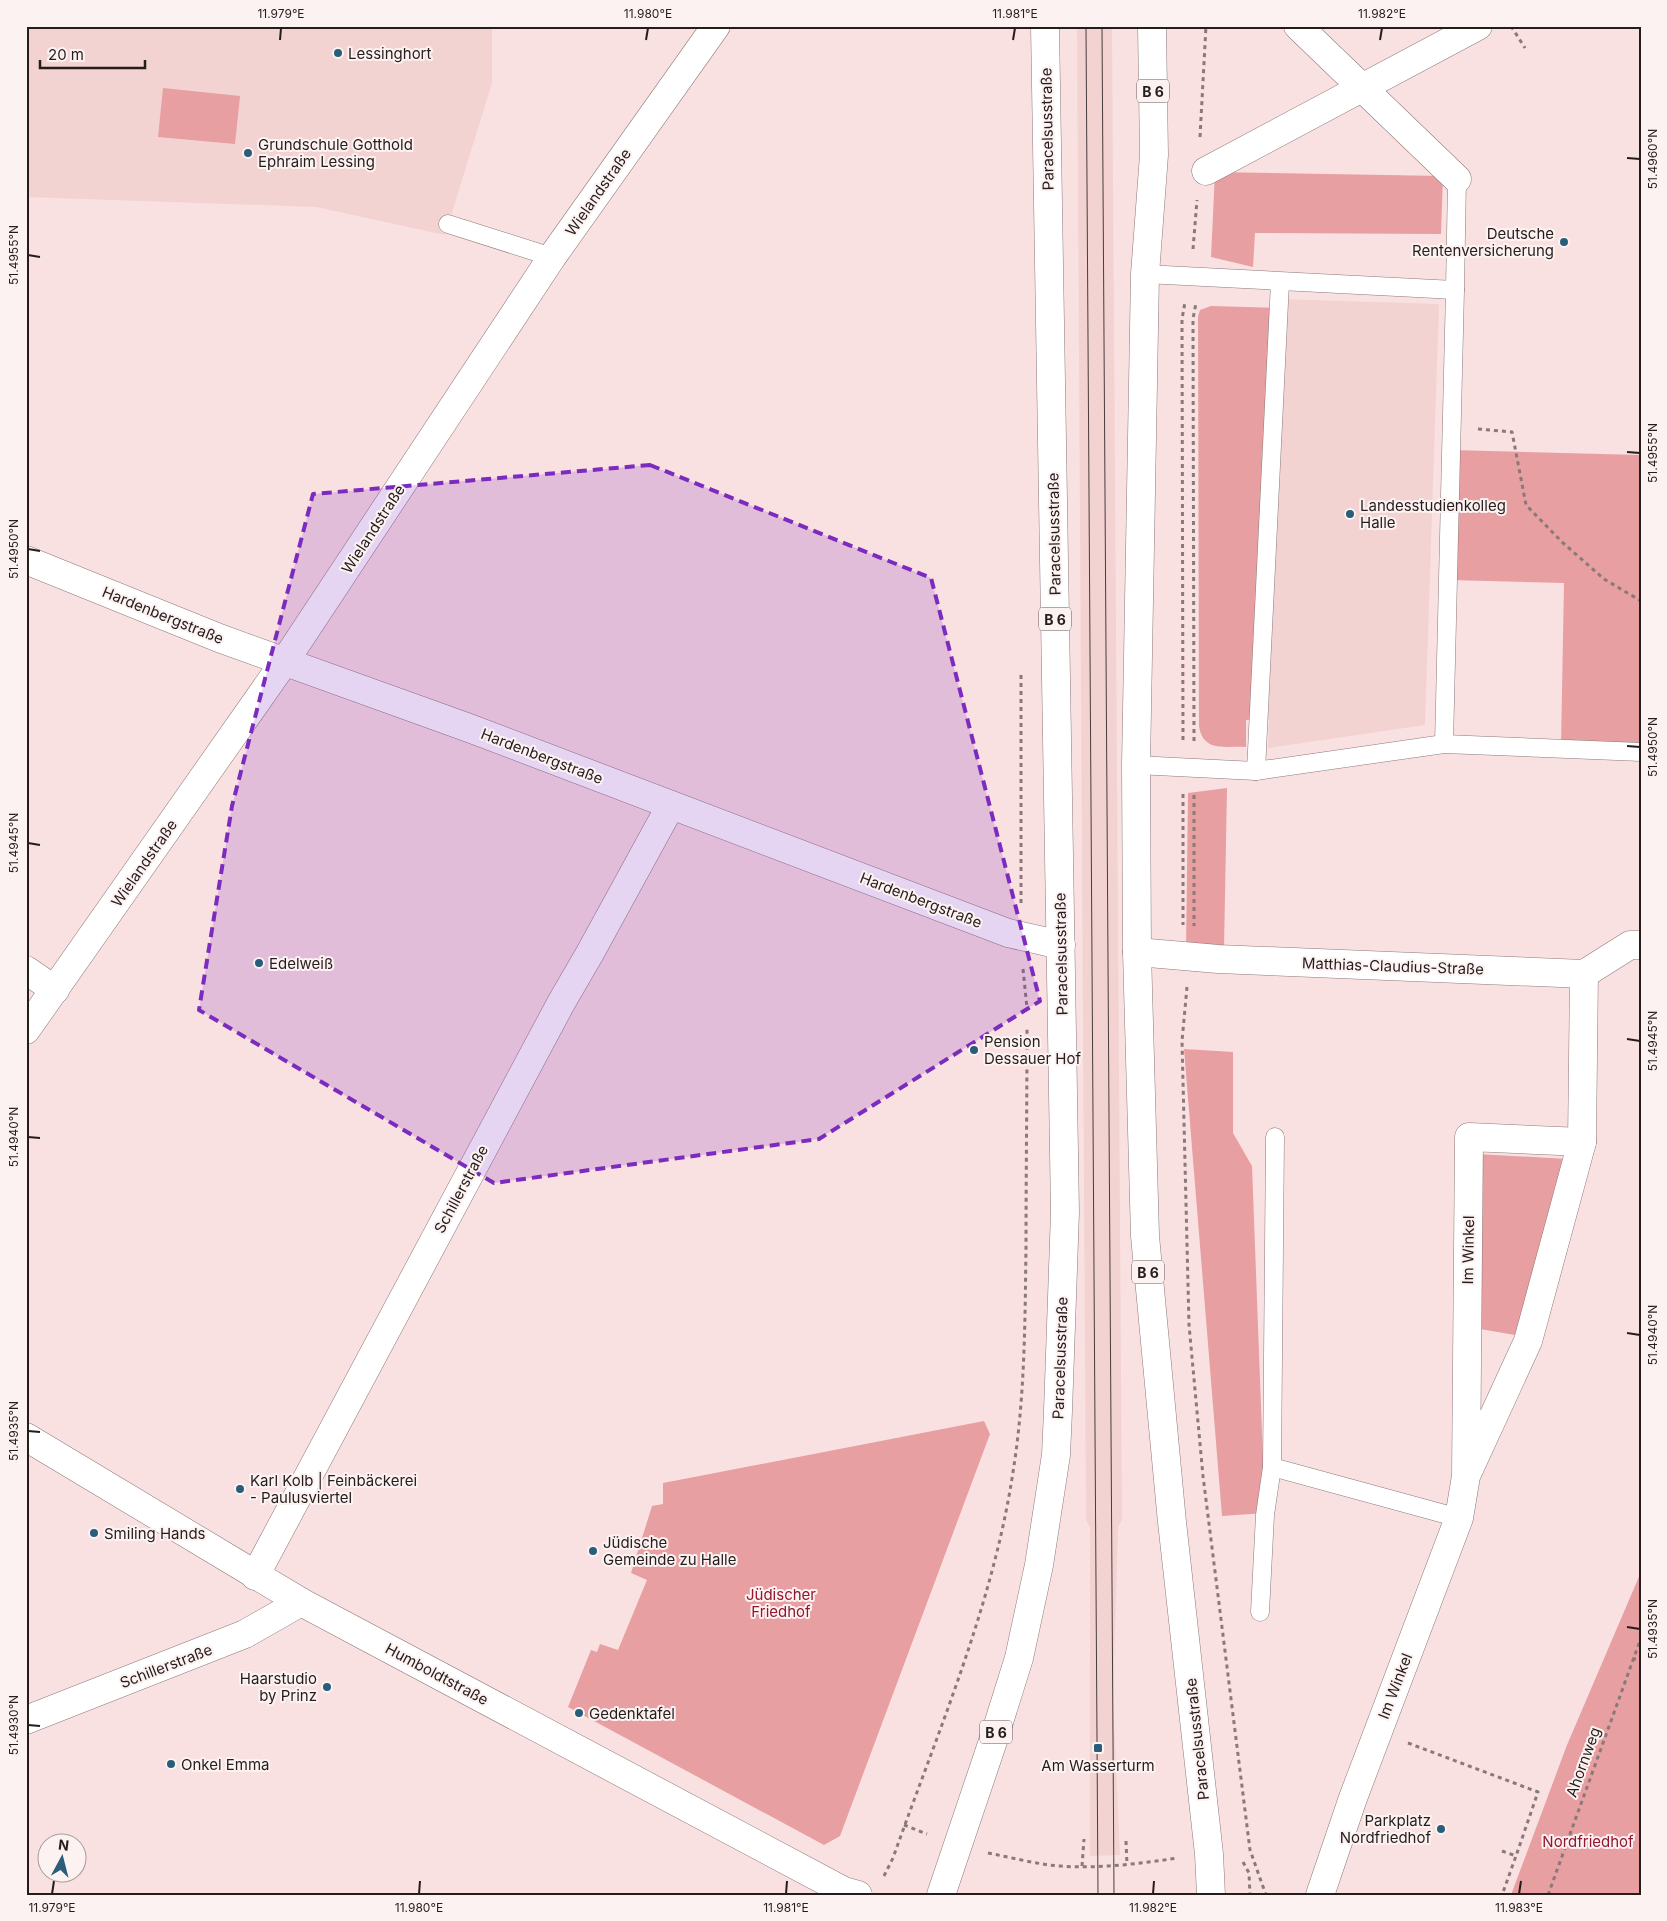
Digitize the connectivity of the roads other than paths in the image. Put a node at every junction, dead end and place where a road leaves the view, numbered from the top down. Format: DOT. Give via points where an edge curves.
graph roads {
  1 [pos="716,26"];
  2 [pos="1045,26"];
  3 [pos="1152,26"];
  4 [pos="1298,26"];
  5 [pos="1478,26"];
  6 [pos="1362,88"];
  7 [pos="1206,171"];
  8 [pos="1456,179"];
  9 [pos="448,224"];
  10 [pos="552,257"];
  11 [pos="1145,274"];
  12 [pos="1280,282"];
  13 [pos="1455,290"];
  14 [pos="26,560"];
  15 [pos="285,661"];
  16 [pos="1444,744"];
  17 [pos="1641,752"];
  18 [pos="1136,765"];
  19 [pos="1256,771"];
  20 [pos="671,805"];
  21 [pos="1061,945"];
  22 [pos="1641,945"];
  23 [pos="1137,952"];
  24 [pos="26,970"];
  25 [pos="1584,974"];
  26 [pos="55,990"];
  27 [pos="26,1030"];
  28 [pos="1275,1137"];
  29 [pos="1582,1142"];
  30 [pos="26,1437"];
  31 [pos="1272,1467"];
  32 [pos="1466,1476"];
  33 [pos="1459,1518"];
  34 [pos="255,1576"];
  35 [pos="301,1602"];
  36 [pos="1260,1612"];
  37 [pos="26,1720"];
  38 [pos="858,1895"];
  39 [pos="941,1895"];
  40 [pos="1211,1895"];
  41 [pos="1320,1895"];
  1 -- 10 [label="street, Wielandstraße"];
  2 -- 21 [label="street, Paracelsusstraße / B 6"];
  3 -- 11 [label="street, Paracelsusstraße / B 6" via="1154,155"];
  4 -- 6 [label="street"];
  5 -- 6 [label="street"];
  6 -- 7 [label="street"];
  6 -- 8 [label="street"];
  8 -- 13 [label="lane"];
  9 -- 10 [label="lane"];
  10 -- 15 [label="street, Wielandstraße"];
  11 -- 12 [label="lane"];
  11 -- 18 [label="street, Paracelsusstraße / B 6"];
  12 -- 13 [label="lane"];
  12 -- 19 [label="lane"];
  13 -- 16 [label="lane"];
  14 -- 15 [label="street, Hardenbergstraße" via="219,638"];
  15 -- 20 [label="street, Hardenbergstraße"];
  15 -- 26 [label="street, Wielandstraße"];
  16 -- 17 [label="lane"];
  16 -- 19 [label="lane"];
  18 -- 19 [label="lane"];
  18 -- 23 [label="street, Paracelsusstraße / B 6"];
  20 -- 21 [label="street, Hardenbergstraße" via="1008,934"];
  20 -- 34 [label="street, Schillerstraße" via="561,1002"];
  21 -- 39 [label="street, Paracelsusstraße / B 6" via="1065,1212 1056,1455 1039,1566 1019,1658"];
  22 -- 25 [label="street" via="1630,945"];
  23 -- 25 [label="street, Matthias-Claudius-Straße" via="1218,959"];
  23 -- 40 [label="street, Paracelsusstraße / B 6" via="1145,1236 1172,1522 1210,1854"];
  24 -- 26 [label="street"];
  25 -- 29 [label="street, Im Winkel"];
  26 -- 27 [label="street, Wielandstraße"];
  28 -- 31 [label="lane"];
  29 -- 32 [label="street, Im Winkel" via="1528,1341"];
  29 -- 32 [label="street, Im Winkel" via="1469,1138"];
  30 -- 34 [label="street, Humboldtstraße"];
  31 -- 33 [label="lane"];
  31 -- 36 [label="lane" via="1265,1515"];
  32 -- 33 [label="street, Im Winkel"];
  33 -- 41 [label="street, Im Winkel" via="1353,1798"];
  34 -- 35 [label="street, Humboldtstraße"];
  35 -- 37 [label="street, Schillerstraße" via="245,1634"];
  35 -- 38 [label="street, Humboldtstraße" via="844,1891"];
}
